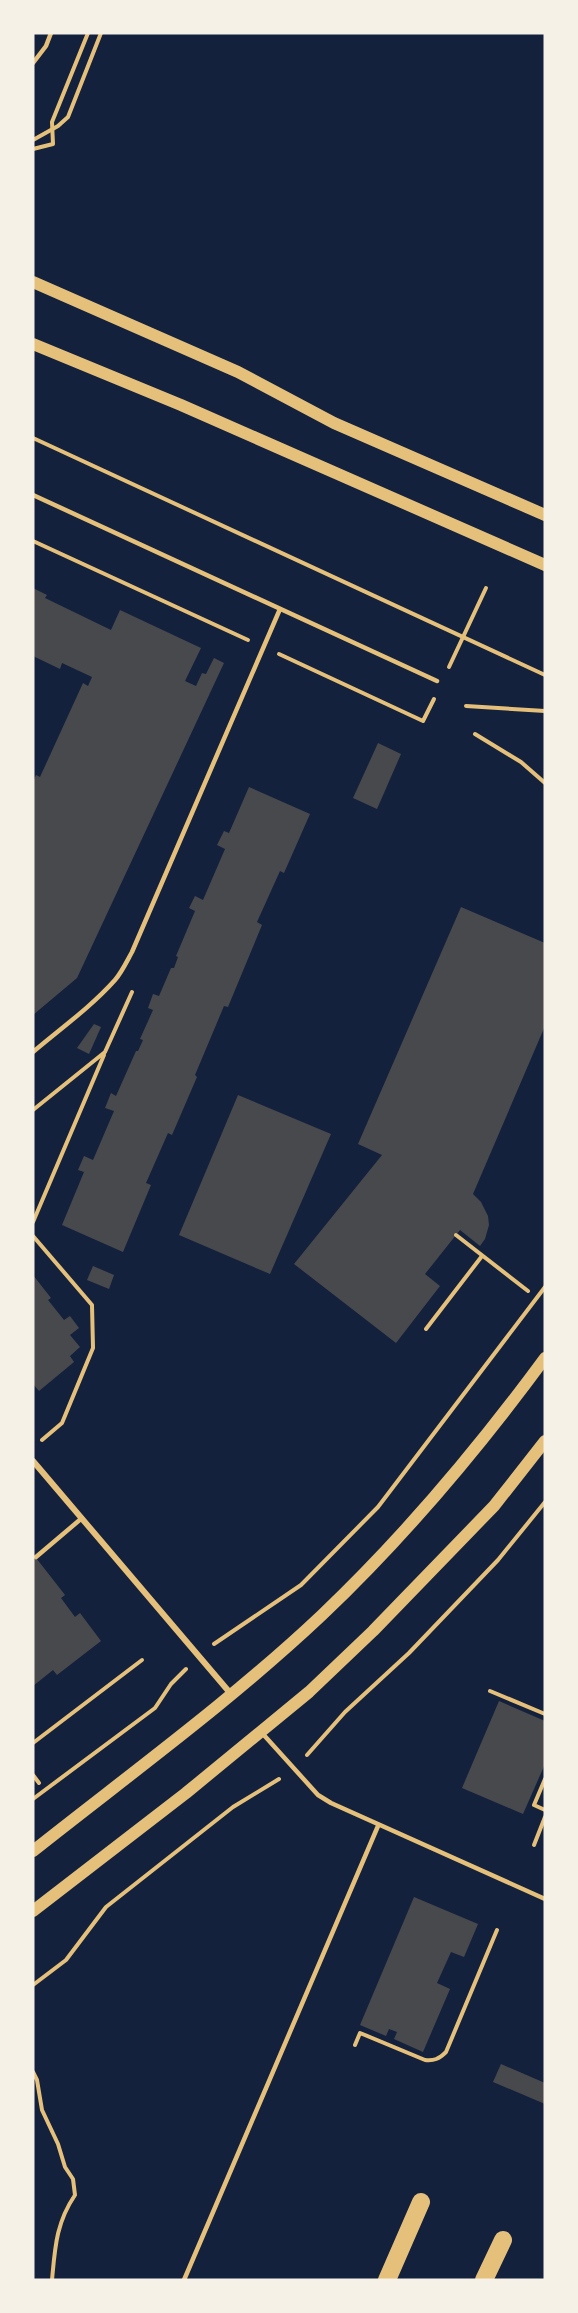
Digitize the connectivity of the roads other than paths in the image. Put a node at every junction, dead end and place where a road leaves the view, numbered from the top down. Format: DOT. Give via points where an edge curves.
graph roads {
  1 [pos="51,33"];
  2 [pos="33,63"];
  3 [pos="33,282"];
  4 [pos="33,344"];
  5 [pos="33,495"];
  6 [pos="545,515"];
  7 [pos="545,566"];
  8 [pos="280,609"];
  9 [pos="437,681"];
  10 [pos="33,1052"];
  11 [pos="545,1358"];
  12 [pos="545,1441"];
  13 [pos="33,1461"];
  14 [pos="82,1518"];
  15 [pos="36,1557"];
  16 [pos="231,1694"];
  17 [pos="262,1732"];
  18 [pos="378,1826"];
  19 [pos="33,1851"];
  20 [pos="545,1899"];
  21 [pos="33,1911"];
  22 [pos="421,2202"];
  23 [pos="503,2240"];
  24 [pos="184,2280"];
  25 [pos="387,2280"];
  26 [pos="484,2280"];
  1 -- 2 [label="lane"];
  3 -- 6 [label="main road" via="238,372 334,423"];
  4 -- 7 [label="main road"];
  5 -- 8 [label="lane"];
  8 -- 9 [label="lane"];
  8 -- 10 [label="lane" via="123,968 103,992"];
  11 -- 16 [label="main road" via="504,1414 394,1543 321,1616"];
  12 -- 17 [label="main road" via="494,1506 448,1555 344,1660"];
  13 -- 14 [label="street"];
  14 -- 15 [label="lane"];
  14 -- 16 [label="street"];
  16 -- 19 [label="main road"];
  17 -- 18 [label="lane" via="318,1795"];
  17 -- 21 [label="main road"];
  18 -- 20 [label="lane"];
  18 -- 24 [label="lane"];
  22 -- 25 [label="highway"];
  23 -- 26 [label="highway"];
}
